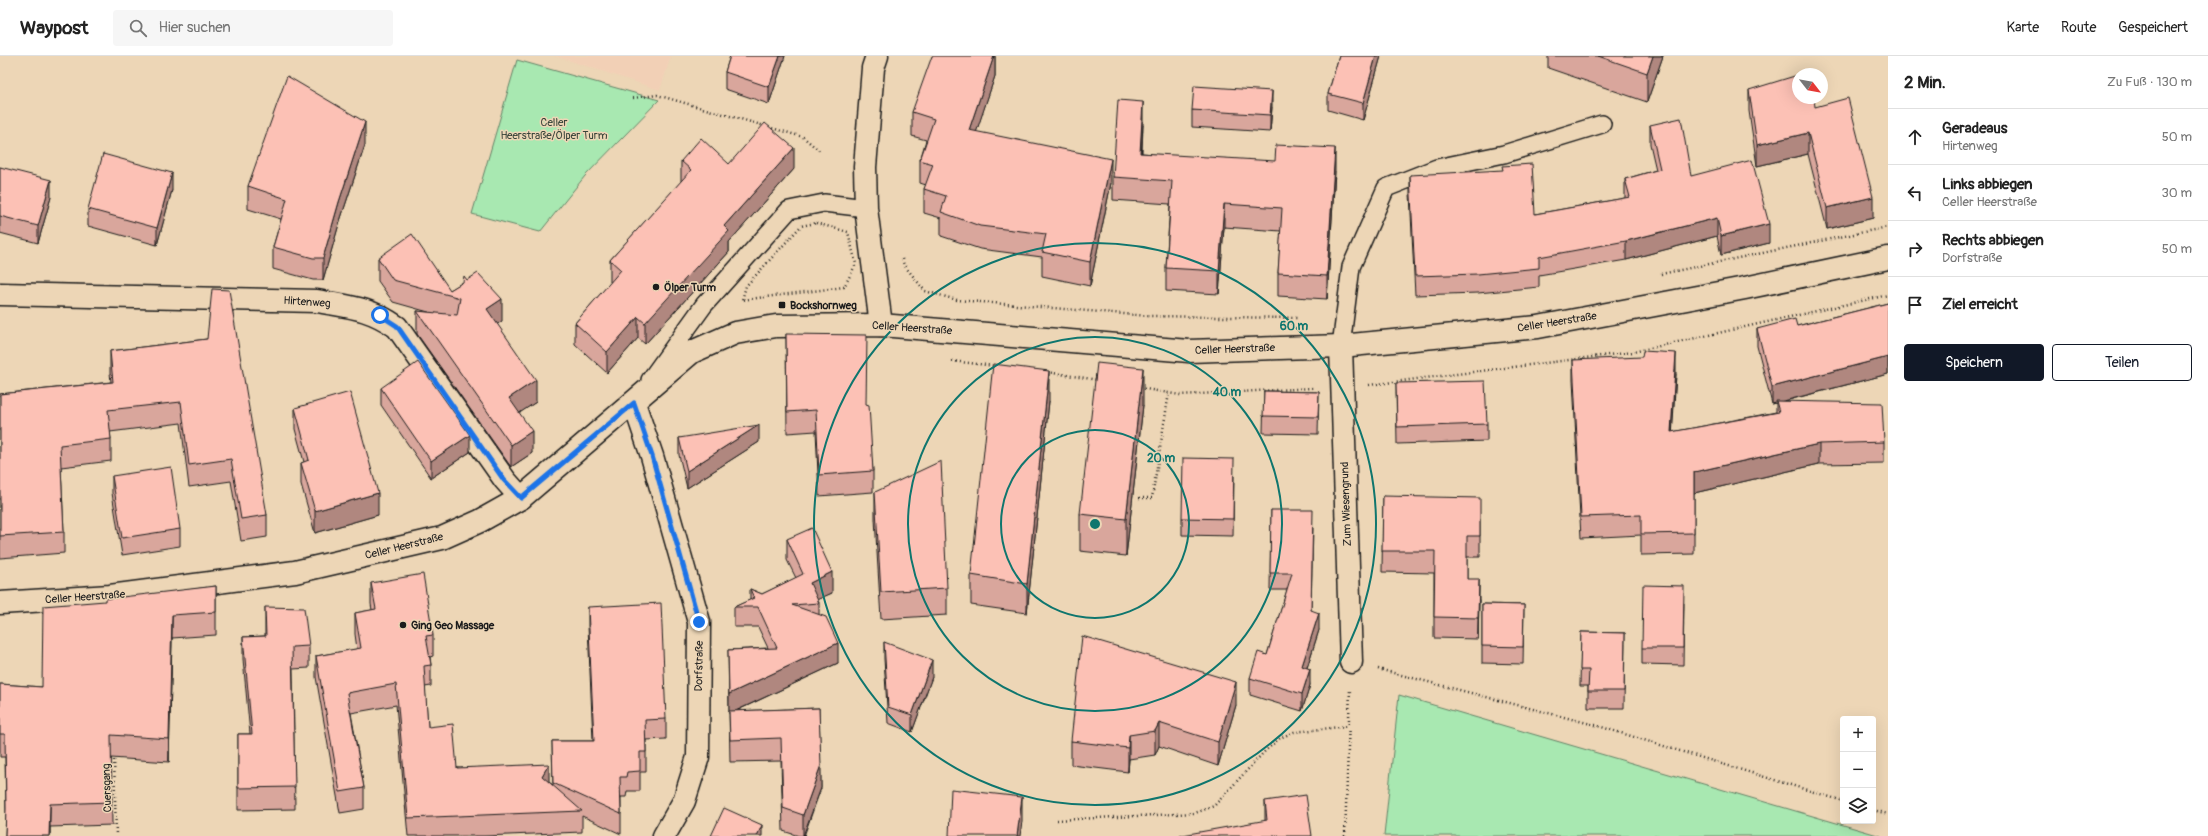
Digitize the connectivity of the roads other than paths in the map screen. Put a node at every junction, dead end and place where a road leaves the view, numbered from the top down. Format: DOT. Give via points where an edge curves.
graph roads {
  1 [pos="877,56"];
  2 [pos="1602,124"];
  3 [pos="866,208"];
  4 [pos="1888,258"];
  5 [pos="0,294"];
  6 [pos="881,325"];
  7 [pos="1341,346"];
  8 [pos="634,403"];
  9 [pos="521,498"];
  10 [pos="0,603"];
  11 [pos="1351,662"];
  12 [pos="664,836"];
  1 -- 3 [label="main road" via="873,68 867,131"];
  2 -- 7 [label="lane" via="1504,154 1437,168 1386,188 1351,267"];
  3 -- 6 [label="main road"];
  3 -- 8 [label="lane" via="824,202 790,210 704,305"];
  4 -- 7 [label="main road, Celler Heerstraße" via="1745,288 1538,326"];
  5 -- 9 [label="main road, Hirtenweg" via="317,301 366,309 397,326 504,480"];
  6 -- 7 [label="main road, Celler Heerstraße" via="1189,351"];
  6 -- 8 [label="main road, Celler Heerstraße" via="776,326 735,333 692,352"];
  7 -- 11 [label="main road, Zum Wiesengrund"];
  8 -- 9 [label="main road, Celler Heerstraße"];
  8 -- 12 [label="main road, Dorfstraße" via="652,456 699,622 698,758 684,801"];
  9 -- 10 [label="main road, Celler Heerstraße" via="442,538 295,572 110,596"];
}
